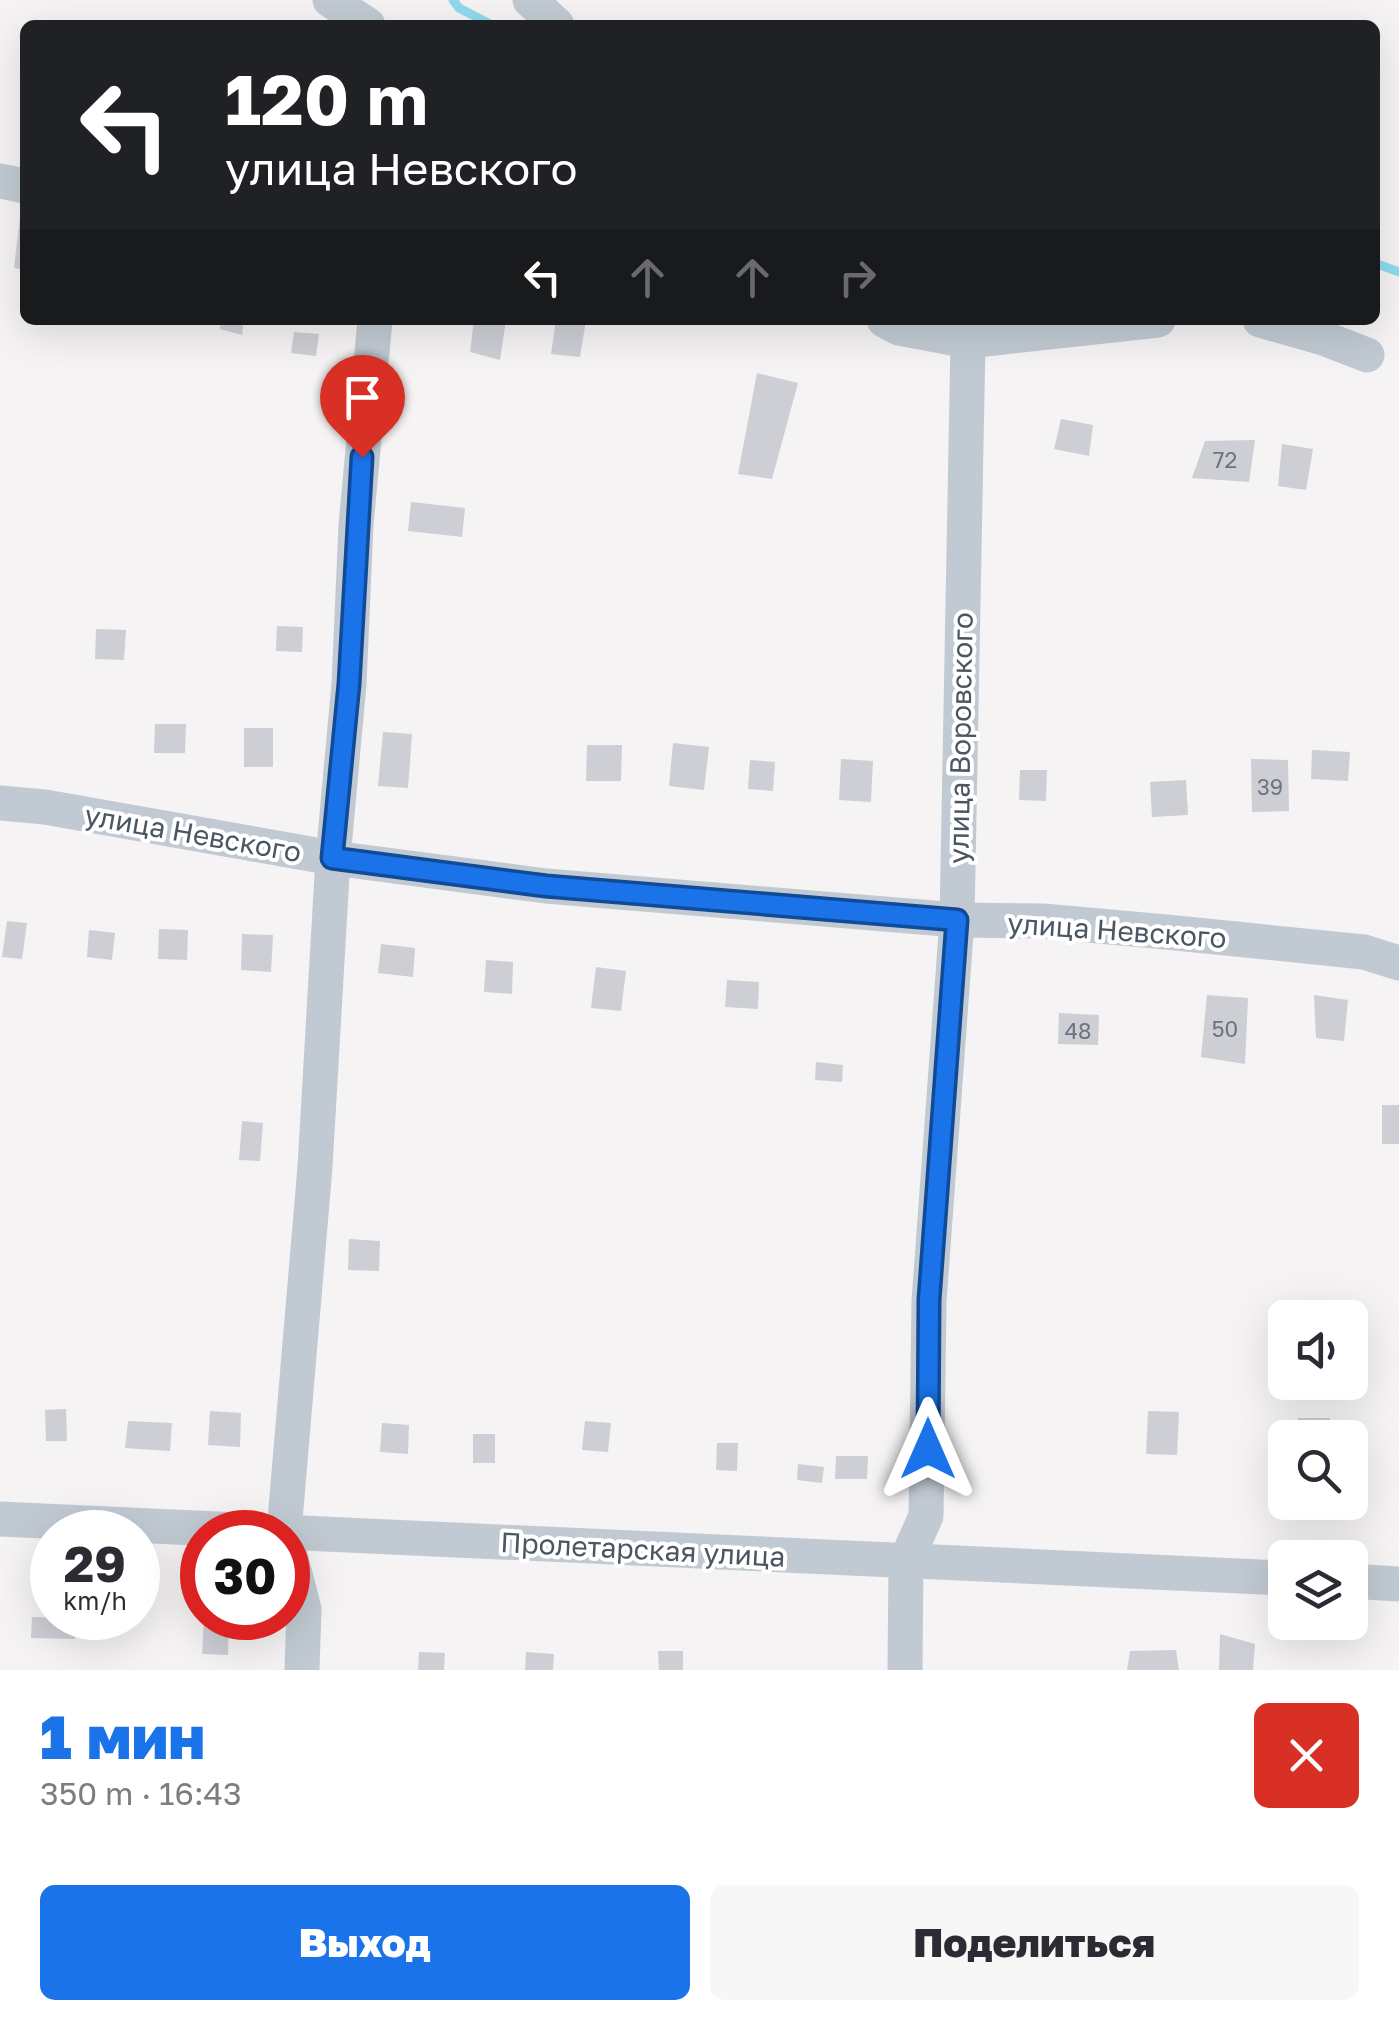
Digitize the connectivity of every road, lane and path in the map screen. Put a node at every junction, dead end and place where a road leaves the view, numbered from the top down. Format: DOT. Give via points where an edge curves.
graph roads {
  1 [pos="330,0"];
  2 [pos="530,0"];
  3 [pos="360,20"];
  4 [pos="551,20"];
  5 [pos="375,325"];
  6 [pos="893,325"];
  7 [pos="1113,325"];
  8 [pos="1278,325"];
  9 [pos="968,341"];
  10 [pos="1367,356"];
  11 [pos="0,803"];
  12 [pos="332,858"];
  13 [pos="957,920"];
  14 [pos="1399,963"];
  15 [pos="286,1510"];
  16 [pos="0,1519"];
  17 [pos="180,1527"];
  18 [pos="310,1533"];
  19 [pos="906,1561"];
  20 [pos="1268,1577"];
  21 [pos="1368,1583"];
  22 [pos="1399,1584"];
  23 [pos="303,1640"];
  24 [pos="302,1670"];
  25 [pos="905,1670"];
  1 -- 3 [label="street"];
  2 -- 4 [label="street"];
  5 -- 12 [label="street"];
  6 -- 9 [label="street"];
  7 -- 9 [label="street"];
  8 -- 10 [label="street"];
  9 -- 13 [label="street, улица Воровского"];
  11 -- 12 [label="street, улица Невского"];
  12 -- 13 [label="street, улица Невского" via="546,886"];
  12 -- 15 [label="street"];
  13 -- 14 [label="street, улица Невского" via="1166,932 1364,952"];
  13 -- 19 [label="street, улица Воровского" via="929,1300 926,1516"];
  16 -- 17 [label="street, Пролетарская улица"];
  18 -- 19 [label="street, Пролетарская улица"];
  19 -- 20 [label="street, Пролетарская улица"];
  19 -- 25 [label="street, улица Воровского"];
  21 -- 22 [label="street"];
  23 -- 24 [label="street"];
}
